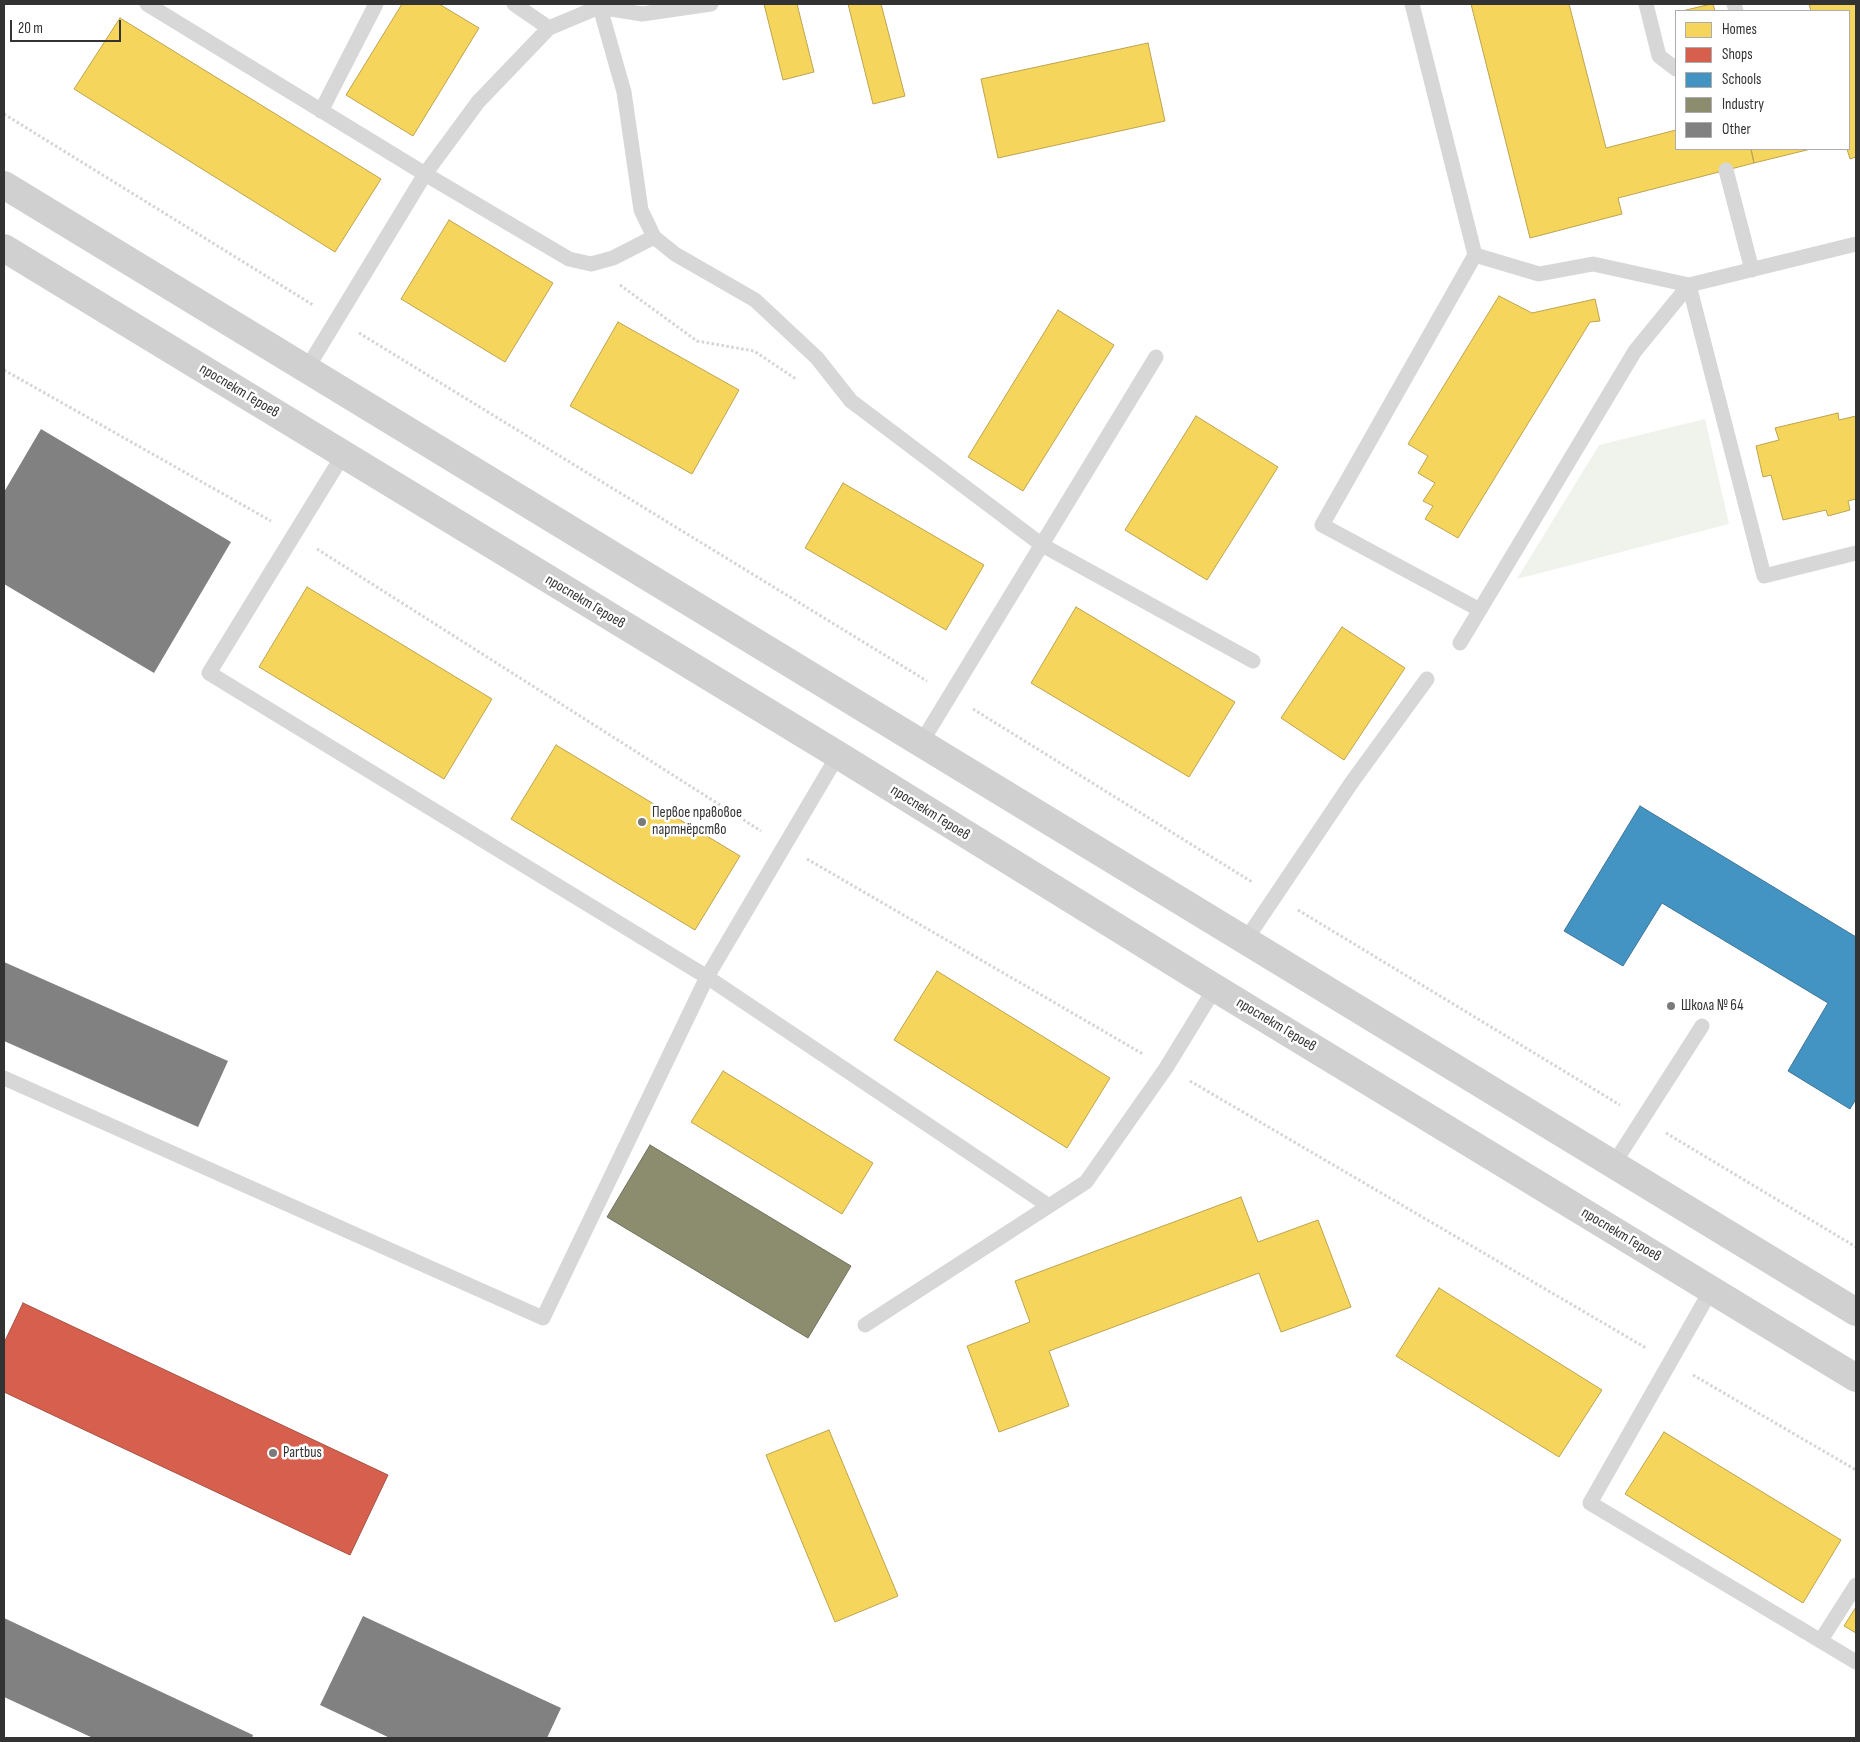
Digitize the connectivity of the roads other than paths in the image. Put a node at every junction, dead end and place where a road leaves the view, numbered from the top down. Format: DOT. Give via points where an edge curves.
graph roads {
  1 [pos="146,4"];
  2 [pos="376,4"];
  3 [pos="514,4"];
  4 [pos="711,4"];
  5 [pos="1412,4"];
  6 [pos="1646,4"];
  7 [pos="599,6"];
  8 [pos="548,28"];
  9 [pos="1675,68"];
  10 [pos="322,111"];
  11 [pos="1726,170"];
  12 [pos="425,174"];
  13 [pos="4,185"];
  14 [pos="654,237"];
  15 [pos="1856,244"];
  16 [pos="4,248"];
  17 [pos="1475,255"];
  18 [pos="1752,270"];
  19 [pos="1689,286"];
  20 [pos="1156,357"];
  21 [pos="306,370"];
  22 [pos="343,455"];
  23 [pos="1042,545"];
  24 [pos="1856,553"];
  25 [pos="1480,610"];
  26 [pos="1460,643"];
  27 [pos="1253,661"];
  28 [pos="1427,678"];
  29 [pos="922,743"];
  30 [pos="838,755"];
  31 [pos="1245,941"];
  32 [pos="708,977"];
  33 [pos="1215,988"];
  34 [pos="1702,1026"];
  35 [pos="4,1078"];
  36 [pos="1613,1165"];
  37 [pos="1049,1206"];
  38 [pos="1711,1290"];
  39 [pos="1856,1312"];
  40 [pos="865,1325"];
  41 [pos="1856,1378"];
  42 [pos="1856,1585"];
  43 [pos="1821,1640"];
  44 [pos="1856,1662"];
  1 -- 10 [label="lane"];
  2 -- 10 [label="lane"];
  3 -- 8 [label="lane"];
  4 -- 7 [label="lane" via="642,14"];
  5 -- 17 [label="lane"];
  6 -- 9 [label="lane" via="1659,56"];
  7 -- 8 [label="lane"];
  7 -- 14 [label="lane" via="624,92 641,210"];
  8 -- 12 [label="lane" via="478,102"];
  10 -- 12 [label="lane"];
  11 -- 18 [label="lane"];
  12 -- 14 [label="lane" via="568,259 591,264 613,258"];
  12 -- 21 [label="lane"];
  13 -- 21 [label="main road"];
  14 -- 23 [label="lane" via="675,254 755,300 817,358 851,401"];
  15 -- 18 [label="lane"];
  16 -- 22 [label="main road, проспект Героев"];
  17 -- 19 [label="lane" via="1539,274 1593,264"];
  17 -- 25 [label="lane" via="1322,525"];
  18 -- 19 [label="lane"];
  19 -- 24 [label="lane" via="1764,576"];
  19 -- 25 [label="lane" via="1635,351"];
  20 -- 23 [label="lane"];
  21 -- 29 [label="main road"];
  22 -- 30 [label="main road, проспект Героев"];
  22 -- 32 [label="lane" via="209,673"];
  23 -- 27 [label="lane"];
  23 -- 29 [label="lane"];
  25 -- 26 [label="lane"];
  28 -- 31 [label="lane"];
  29 -- 31 [label="main road"];
  30 -- 32 [label="lane"];
  30 -- 33 [label="main road, проспект Героев"];
  31 -- 36 [label="main road"];
  32 -- 35 [label="lane" via="543,1318"];
  32 -- 37 [label="lane"];
  33 -- 37 [label="lane" via="1166,1068 1086,1182"];
  33 -- 38 [label="main road, проспект Героев"];
  34 -- 36 [label="lane"];
  36 -- 39 [label="main road"];
  37 -- 40 [label="lane"];
  38 -- 41 [label="main road, проспект Героев"];
  38 -- 43 [label="lane" via="1590,1503"];
  42 -- 43 [label="lane"];
  43 -- 44 [label="lane"];
}
